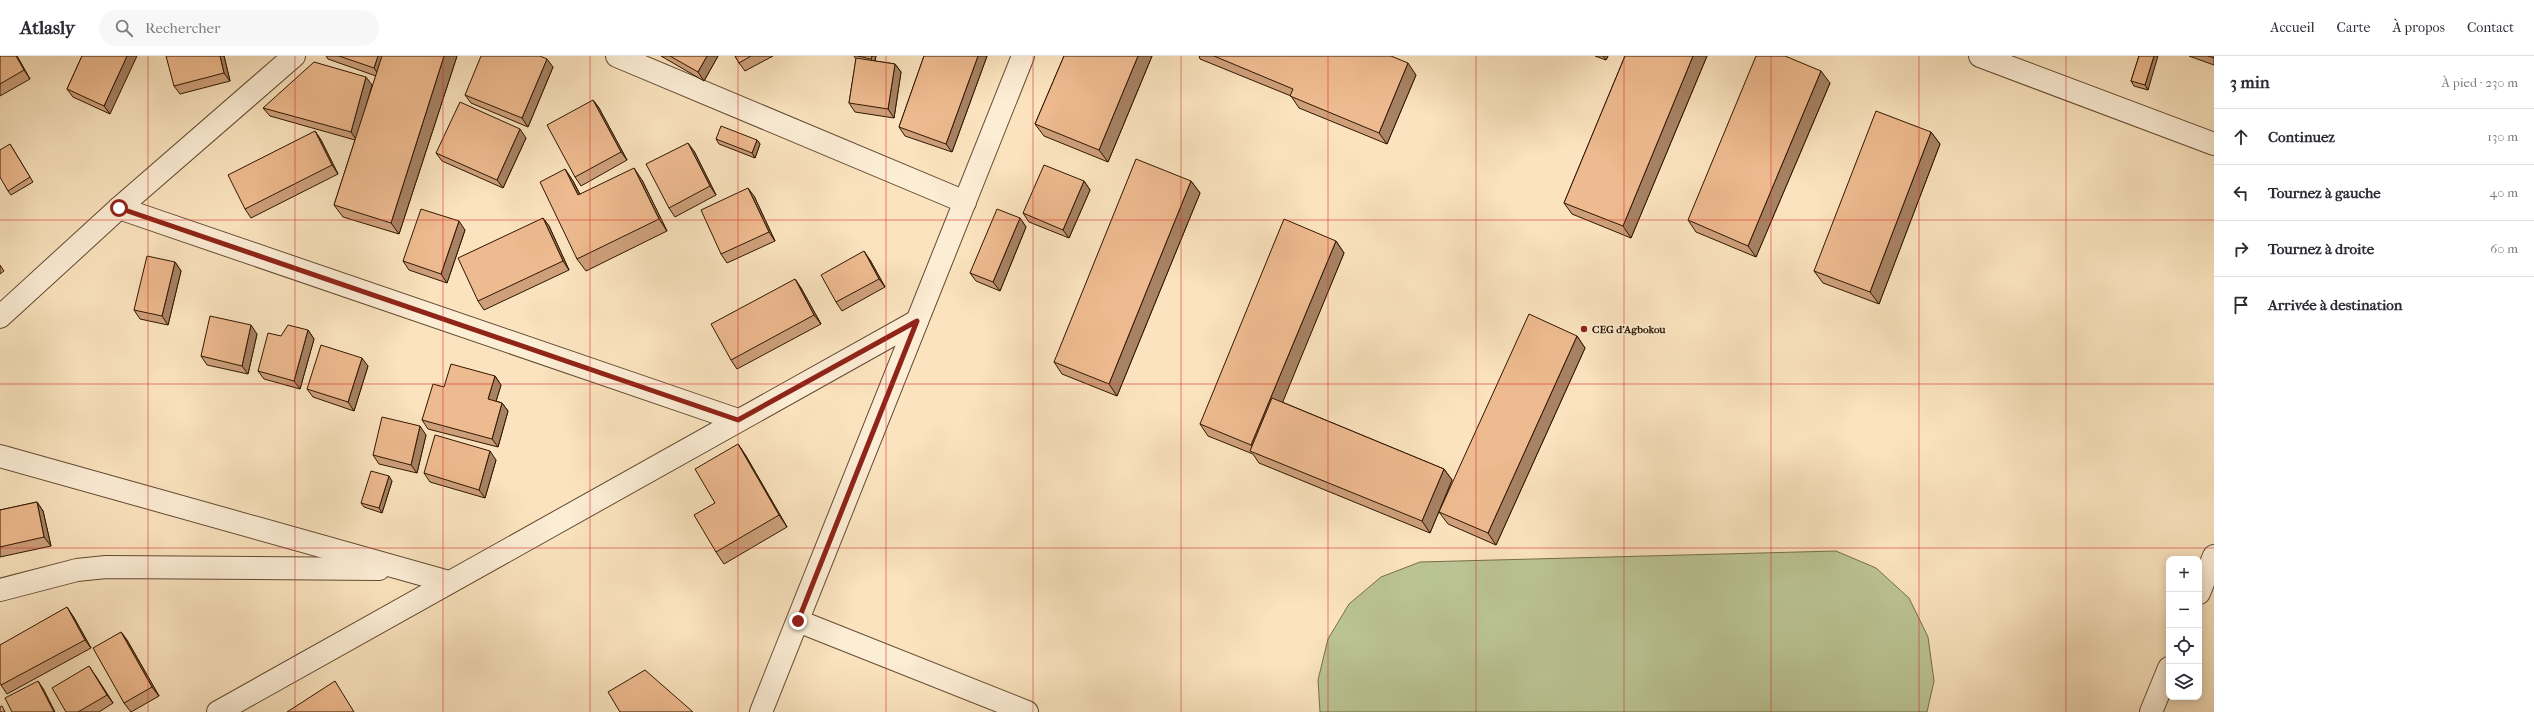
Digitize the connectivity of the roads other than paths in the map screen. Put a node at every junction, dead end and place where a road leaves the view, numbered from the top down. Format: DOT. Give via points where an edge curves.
graph roads {
  1 [pos="294,56"];
  2 [pos="617,56"];
  3 [pos="1023,56"];
  4 [pos="1980,56"];
  5 [pos="2214,144"];
  6 [pos="965,202"];
  7 [pos="119,208"];
  8 [pos="0,317"];
  9 [pos="917,321"];
  10 [pos="738,420"];
  11 [pos="0,456"];
  12 [pos="2214,556"];
  13 [pos="410,570"];
  14 [pos="449,582"];
  15 [pos="0,590"];
  16 [pos="2199,592"];
  17 [pos="798,621"];
  18 [pos="2166,675"];
  19 [pos="218,712"];
  20 [pos="762,712"];
  21 [pos="1026,712"];
  22 [pos="2151,712"];
  1 -- 7 [label="street"];
  2 -- 6 [label="street"];
  3 -- 6 [label="street"];
  4 -- 5 [label="street"];
  6 -- 9 [label="street"];
  7 -- 8 [label="street"];
  7 -- 10 [label="street"];
  9 -- 10 [label="street"];
  9 -- 17 [label="street"];
  10 -- 14 [label="street"];
  11 -- 13 [label="street"];
  12 -- 16 [label="street"];
  13 -- 14 [label="street"];
  13 -- 15 [label="street" via="106,567 77,570"];
  14 -- 19 [label="street"];
  17 -- 20 [label="street"];
  17 -- 21 [label="street"];
  18 -- 22 [label="street"];
}
